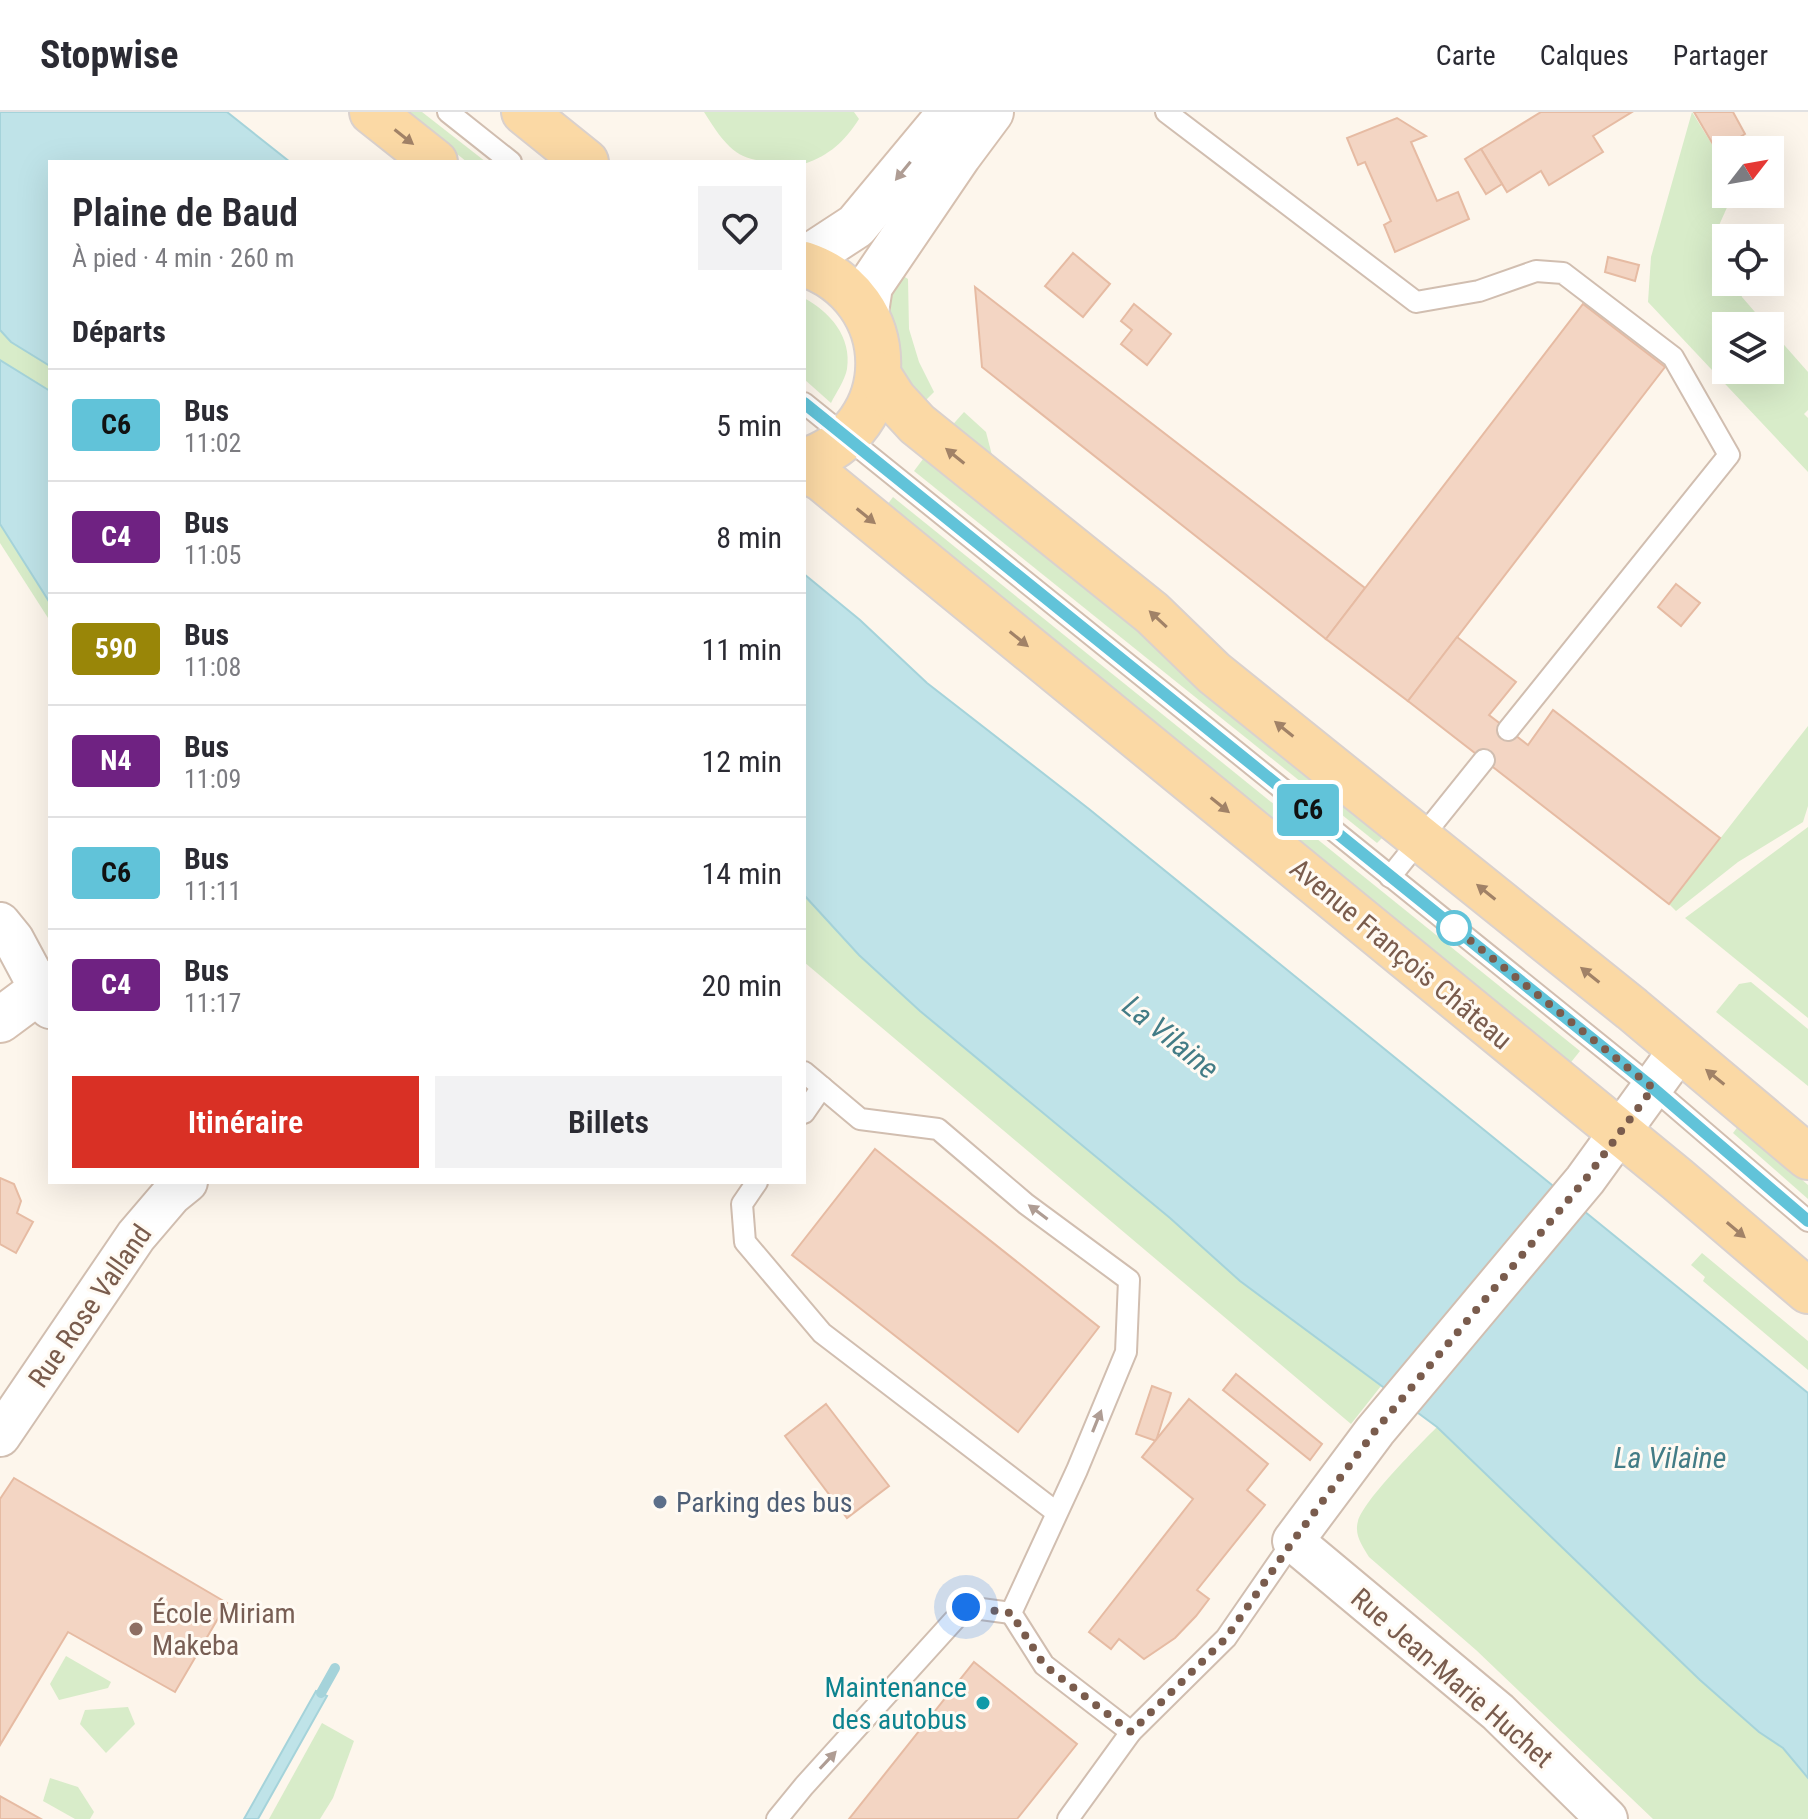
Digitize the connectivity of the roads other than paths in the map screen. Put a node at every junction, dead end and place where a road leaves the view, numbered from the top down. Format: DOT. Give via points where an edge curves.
graph roads {
  1 [pos="372,112"];
  2 [pos="448,112"];
  3 [pos="951,112"];
  4 [pos="991,112"];
  5 [pos="1166,112"];
  6 [pos="526,115"];
  7 [pos="432,160"];
  8 [pos="508,160"];
  9 [pos="583,160"];
  10 [pos="806,261"];
  11 [pos="806,263"];
  12 [pos="866,312"];
  13 [pos="878,374"];
  14 [pos="806,405"];
  15 [pos="846,438"];
  16 [pos="806,460"];
  17 [pos="806,470"];
  18 [pos="1508,730"];
  19 [pos="1484,760"];
  20 [pos="1420,839"];
  21 [pos="1390,877"];
  22 [pos="0,923"];
  23 [pos="46,994"];
  24 [pos="0,1020"];
  25 [pos="1680,1049"];
  26 [pos="806,1074"];
  27 [pos="822,1087"];
  28 [pos="1653,1088"];
  29 [pos="806,1110"];
  30 [pos="1620,1133"];
  31 [pos="1808,1157"];
  32 [pos="756,1184"];
  33 [pos="173,1186"];
  34 [pos="1808,1221"];
  35 [pos="1808,1291"];
  36 [pos="0,1436"];
  37 [pos="1056,1512"];
  38 [pos="1293,1541"];
  39 [pos="1011,1613"];
  40 [pos="1131,1732"];
  41 [pos="777,1819"];
  42 [pos="1068,1819"];
  43 [pos="1607,1819"];
  1 -- 7 [label="main road, one-way"];
  2 -- 8 [label="lane"];
  3 -- 10 [label="main road, one-way" via="862,220"];
  4 -- 12 [label="main road" via="870,286"];
  5 -- 18 [label="lane" via="1416,302 1479,291 1536,271 1563,273 1673,357 1729,455"];
  6 -- 9 [label="main road"];
  11 -- 12 [label="main road" via="837,280"];
  12 -- 13 [label="main road" via="877,342"];
  13 -- 15 [label="main road" via="868,408"];
  20 -- 13 [label="main road, one-way" via="1214,673 1152,613 930,436"];
  14 -- 15 [label="lane"];
  15 -- 16 [label="main road"];
  15 -- 21 [label="lane"];
  17 -- 30 [label="main road, Avenue François Château, one-way"];
  19 -- 20 [label="lane"];
  20 -- 21 [label="lane"];
  25 -- 20 [label="main road, one-way"];
  21 -- 28 [label="lane"];
  22 -- 23 [label="street"];
  23 -- 24 [label="main road"];
  25 -- 28 [label="street"];
  31 -- 25 [label="main road, one-way"];
  26 -- 27 [label="lane"];
  27 -- 29 [label="lane"];
  37 -- 27 [label="lane, one-way" via="1126,1352 1129,1280 1026,1204 938,1129 860,1119"];
  28 -- 30 [label="street"];
  28 -- 34 [label="lane"];
  30 -- 35 [label="main road, Avenue François Château, one-way"];
  30 -- 38 [label="street"];
  32 -- 37 [label="lane" via="742,1204 745,1242 822,1333"];
  33 -- 36 [label="street, Rue Rose Valland"];
  37 -- 39 [label="lane"];
  38 -- 40 [label="lane" via="1226,1638"];
  38 -- 43 [label="street, Rue Jean-Marie Huchet" via="1498,1712"];
  39 -- 40 [label="lane" via="1044,1665"];
  41 -- 39 [label="lane, one-way" via="966,1607"];
  40 -- 42 [label="lane"];
}
